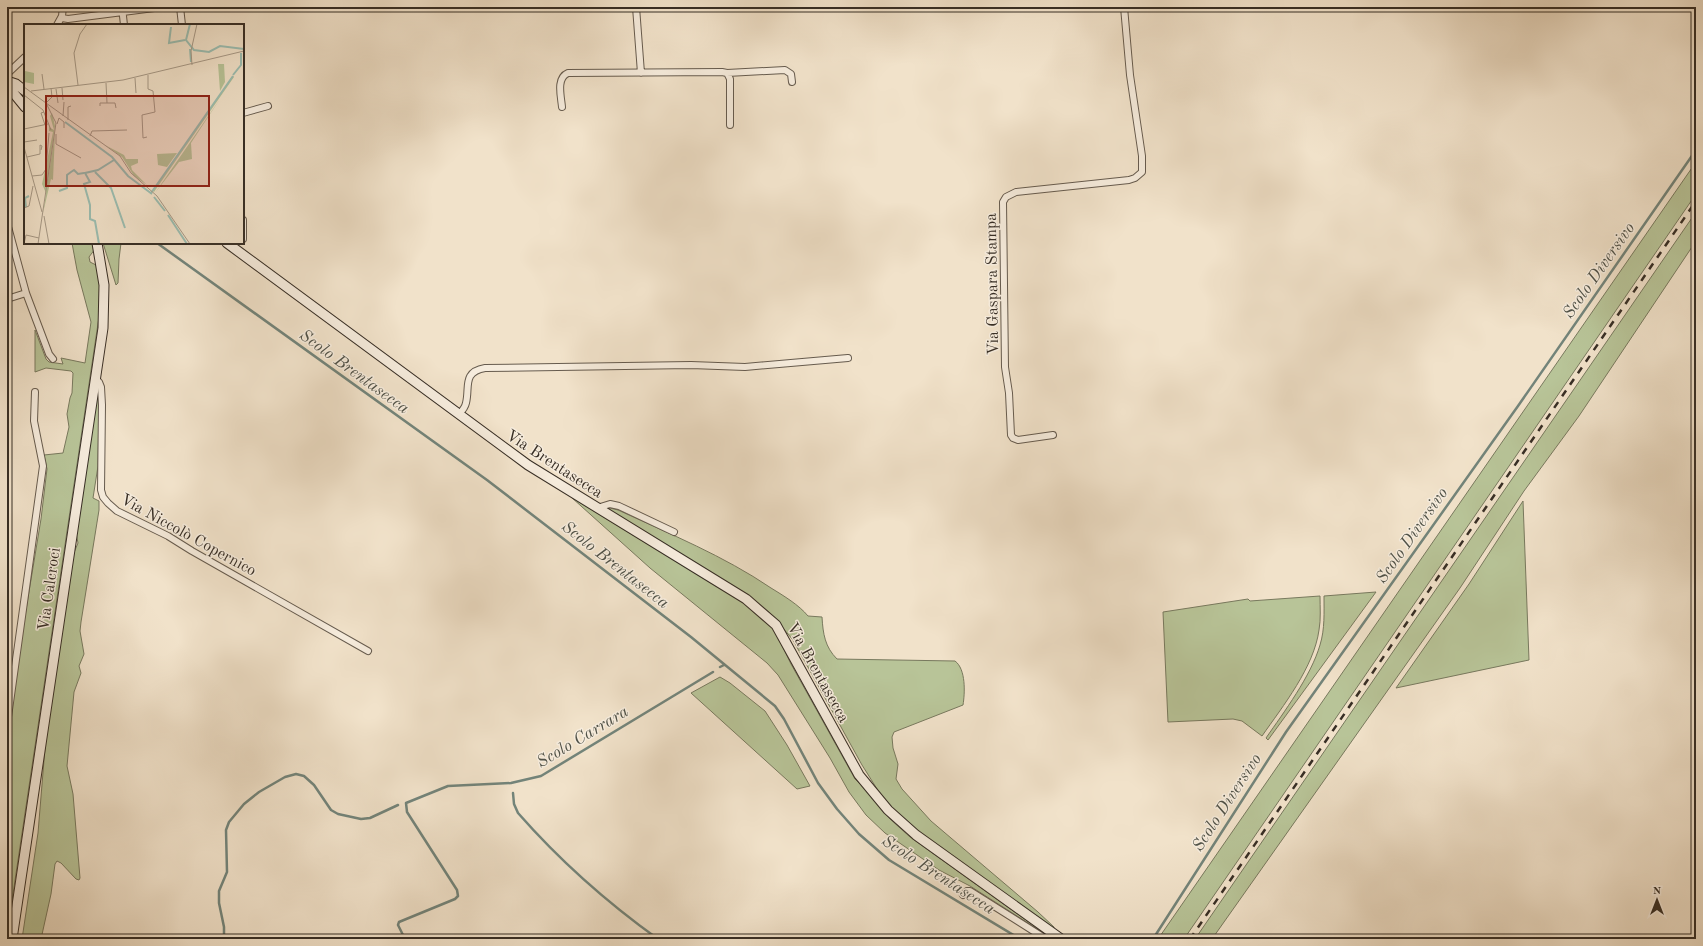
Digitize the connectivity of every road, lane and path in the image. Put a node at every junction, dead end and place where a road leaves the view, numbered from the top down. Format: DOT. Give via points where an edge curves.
graph roads {
  1 [pos="63,7"];
  2 [pos="162,7"];
  3 [pos="180,7"];
  4 [pos="636,7"];
  5 [pos="1124,7"];
  6 [pos="122,9"];
  7 [pos="62,18"];
  8 [pos="58,24"];
  9 [pos="124,24"];
  10 [pos="182,24"];
  11 [pos="24,58"];
  12 [pos="641,73"];
  13 [pos="727,73"];
  14 [pos="7,74"];
  15 [pos="7,81"];
  16 [pos="792,82"];
  17 [pos="7,85"];
  18 [pos="24,90"];
  19 [pos="24,106"];
  20 [pos="268,106"];
  21 [pos="562,107"];
  22 [pos="244,113"];
  23 [pos="730,125"];
  24 [pos="7,223"];
  25 [pos="97,244"];
  26 [pos="239,247"];
  27 [pos="26,293"];
  28 [pos="7,299"];
  29 [pos="848,358"];
  30 [pos="53,359"];
  31 [pos="96,379"];
  32 [pos="35,392"];
  33 [pos="459,414"];
  34 [pos="1053,435"];
  35 [pos="597,508"];
  36 [pos="674,532"];
  37 [pos="368,651"];
  38 [pos="7,724"];
  39 [pos="962,895"];
  40 [pos="12,939"];
  41 [pos="1046,939"];
  42 [pos="1061,939"];
  1 -- 7 [label="street"];
  2 -- 6 [label="street"];
  3 -- 10 [label="street"];
  4 -- 12 [label="street"];
  5 -- 34 [label="street, Via Gaspara Stampa" via="1142,172 1129,180 1016,192 1006,197 1002,208 1005,367 1010,428 1013,438 1018,440"];
  6 -- 7 [label="street"];
  6 -- 9 [label="street"];
  7 -- 8 [label="street"];
  11 -- 14 [label="street"];
  12 -- 13 [label="street"];
  12 -- 21 [label="street" via="563,74"];
  13 -- 16 [label="street" via="785,70 791,74"];
  13 -- 23 [label="street" via="730,79"];
  15 -- 18 [label="street"];
  17 -- 19 [label="street"];
  20 -- 22 [label="street"];
  24 -- 27 [label="street"];
  25 -- 31 [label="street, Via Calcroci" via="103,278 104,306"];
  26 -- 33 [label="street, Via Brentasecca"];
  27 -- 28 [label="street"];
  27 -- 30 [label="street"];
  29 -- 33 [label="street" via="732,367 691,365 485,368 473,373 469,379 466,402"];
  31 -- 37 [label="street, Via Niccolò Copernico" via="101,387 102,405 101,490 108,503 117,511 168,536"];
  31 -- 40 [label="street, Via Calcroci"];
  32 -- 38 [label="street" via="34,421 43,466"];
  33 -- 35 [label="street, Via Brentasecca" via="528,466"];
  35 -- 36 [label="street" via="610,504 619,506"];
  35 -- 42 [label="street, Via Brentasecca" via="746,599 776,625 859,775 899,822"];
  39 -- 41 [label="street" via="970,891"];
}
